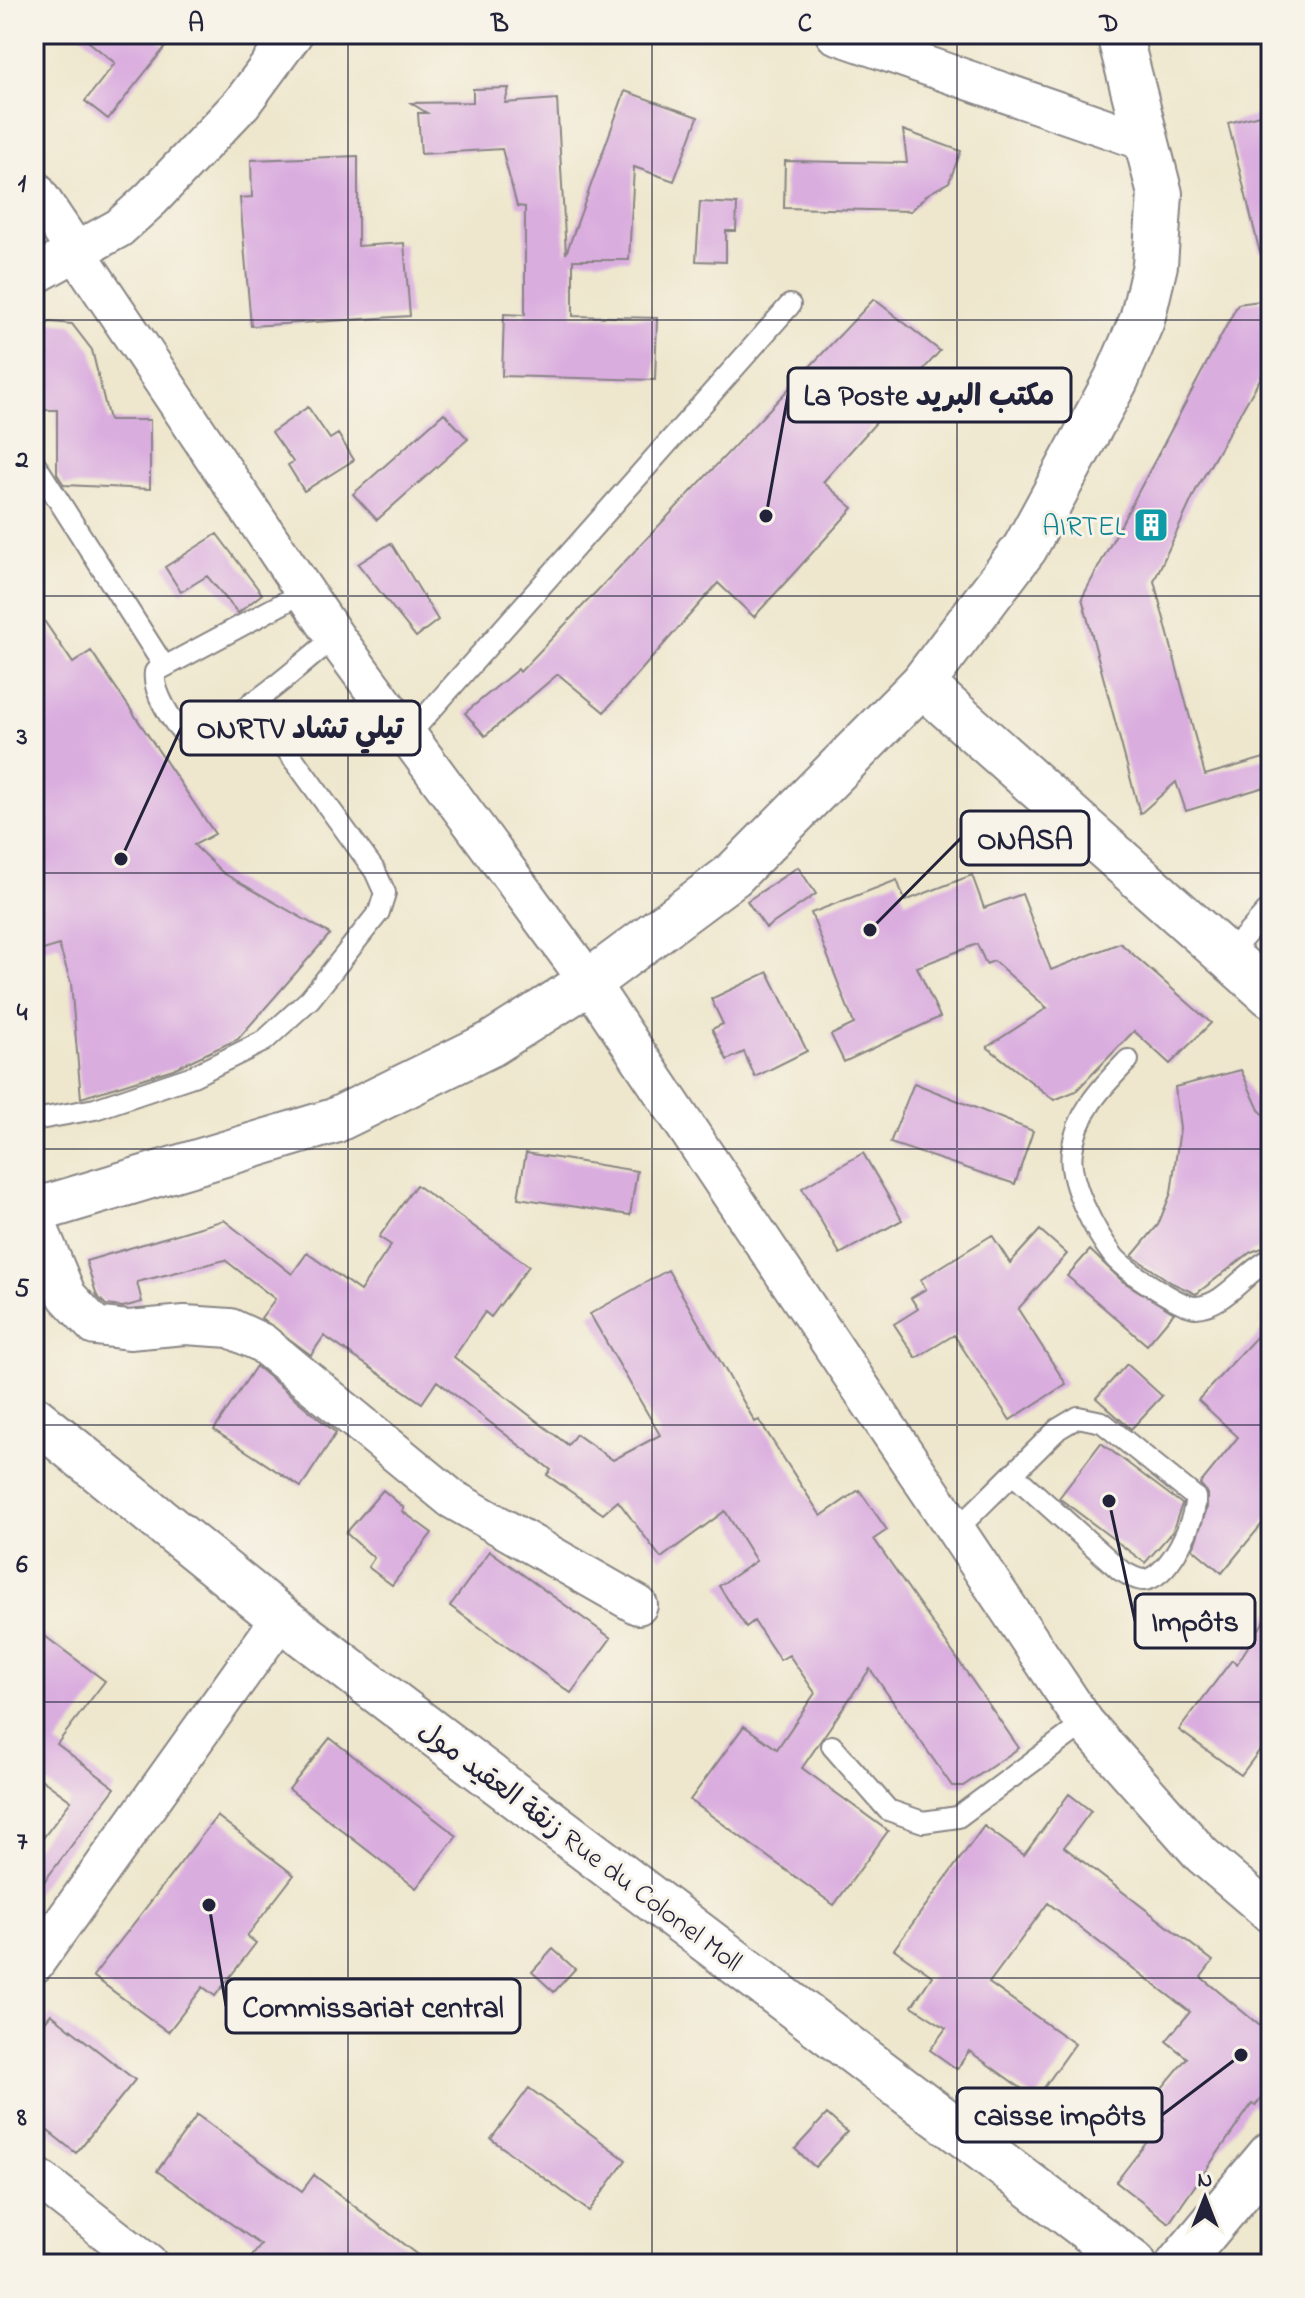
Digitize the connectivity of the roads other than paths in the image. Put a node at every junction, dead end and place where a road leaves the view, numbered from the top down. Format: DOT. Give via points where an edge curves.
graph roads {
  1 [pos="293,34"];
  2 [pos="835,34"];
  3 [pos="1119,34"];
  4 [pos="1147,142"];
  5 [pos="34,189"];
  6 [pos="76,252"];
  7 [pos="34,275"];
  8 [pos="790,305"];
  9 [pos="34,462"];
  10 [pos="306,591"];
  11 [pos="335,637"];
  12 [pos="164,666"];
  13 [pos="922,684"];
  14 [pos="252,702"];
  15 [pos="408,736"];
  16 [pos="1271,907"];
  17 [pos="1227,956"];
  18 [pos="589,982"];
  19 [pos="1271,995"];
  20 [pos="1128,1060"];
  21 [pos="34,1120"];
  22 [pos="34,1214"];
  23 [pos="1271,1259"];
  24 [pos="34,1418"];
  25 [pos="1013,1474"];
  26 [pos="955,1531"];
  27 [pos="638,1605"];
  28 [pos="281,1618"];
  29 [pos="1085,1723"];
  30 [pos="832,1746"];
  31 [pos="1271,1914"];
  32 [pos="34,1964"];
  33 [pos="1271,2154"];
  34 [pos="34,2175"];
  35 [pos="148,2264"];
  36 [pos="1134,2264"];
  37 [pos="1179,2264"];
  1 -- 6 [label="street" via="242,103 151,199 119,228"];
  2 -- 4 [label="street"];
  3 -- 4 [label="street"];
  4 -- 13 [label="street" via="1160,194 1155,265 1142,320 1116,380 1025,548"];
  5 -- 6 [label="street"];
  6 -- 7 [label="street"];
  6 -- 10 [label="street"];
  8 -- 15 [label="lane"];
  9 -- 12 [label="lane"];
  10 -- 11 [label="street"];
  10 -- 12 [label="lane"];
  11 -- 14 [label="lane"];
  11 -- 15 [label="street"];
  12 -- 14 [label="lane" via="155,672 154,682 186,735 203,731"];
  13 -- 17 [label="street"];
  13 -- 18 [label="street" via="733,875"];
  14 -- 21 [label="lane" via="375,871 385,893 379,912 310,999 264,1041 179,1081 95,1109"];
  15 -- 18 [label="street"];
  16 -- 17 [label="lane"];
  17 -- 19 [label="street"];
  18 -- 22 [label="street" via="491,1044 334,1121"];
  18 -- 26 [label="street"];
  20 -- 23 [label="lane" via="1088,1101 1072,1151 1072,1174 1085,1208 1115,1258 1183,1306 1199,1307 1217,1302"];
  22 -- 27 [label="street" via="67,1296 95,1326 230,1328 262,1343 452,1499"];
  24 -- 28 [label="street, زنقة العقيد مول Rue du Colonel Moll"];
  25 -- 25 [label="lane" via="1058,1429 1078,1417 1102,1422 1195,1497 1196,1510 1190,1529 1164,1567 1148,1580 1139,1580 1120,1570"];
  25 -- 26 [label="lane"];
  26 -- 29 [label="street"];
  28 -- 32 [label="street"];
  28 -- 36 [label="street, زنقة العقيد مول Rue du Colonel Moll"];
  29 -- 30 [label="lane" via="958,1817 923,1822 888,1810"];
  29 -- 31 [label="street" via="1202,1855"];
  33 -- 37 [label="street"];
  34 -- 35 [label="street"];
}
